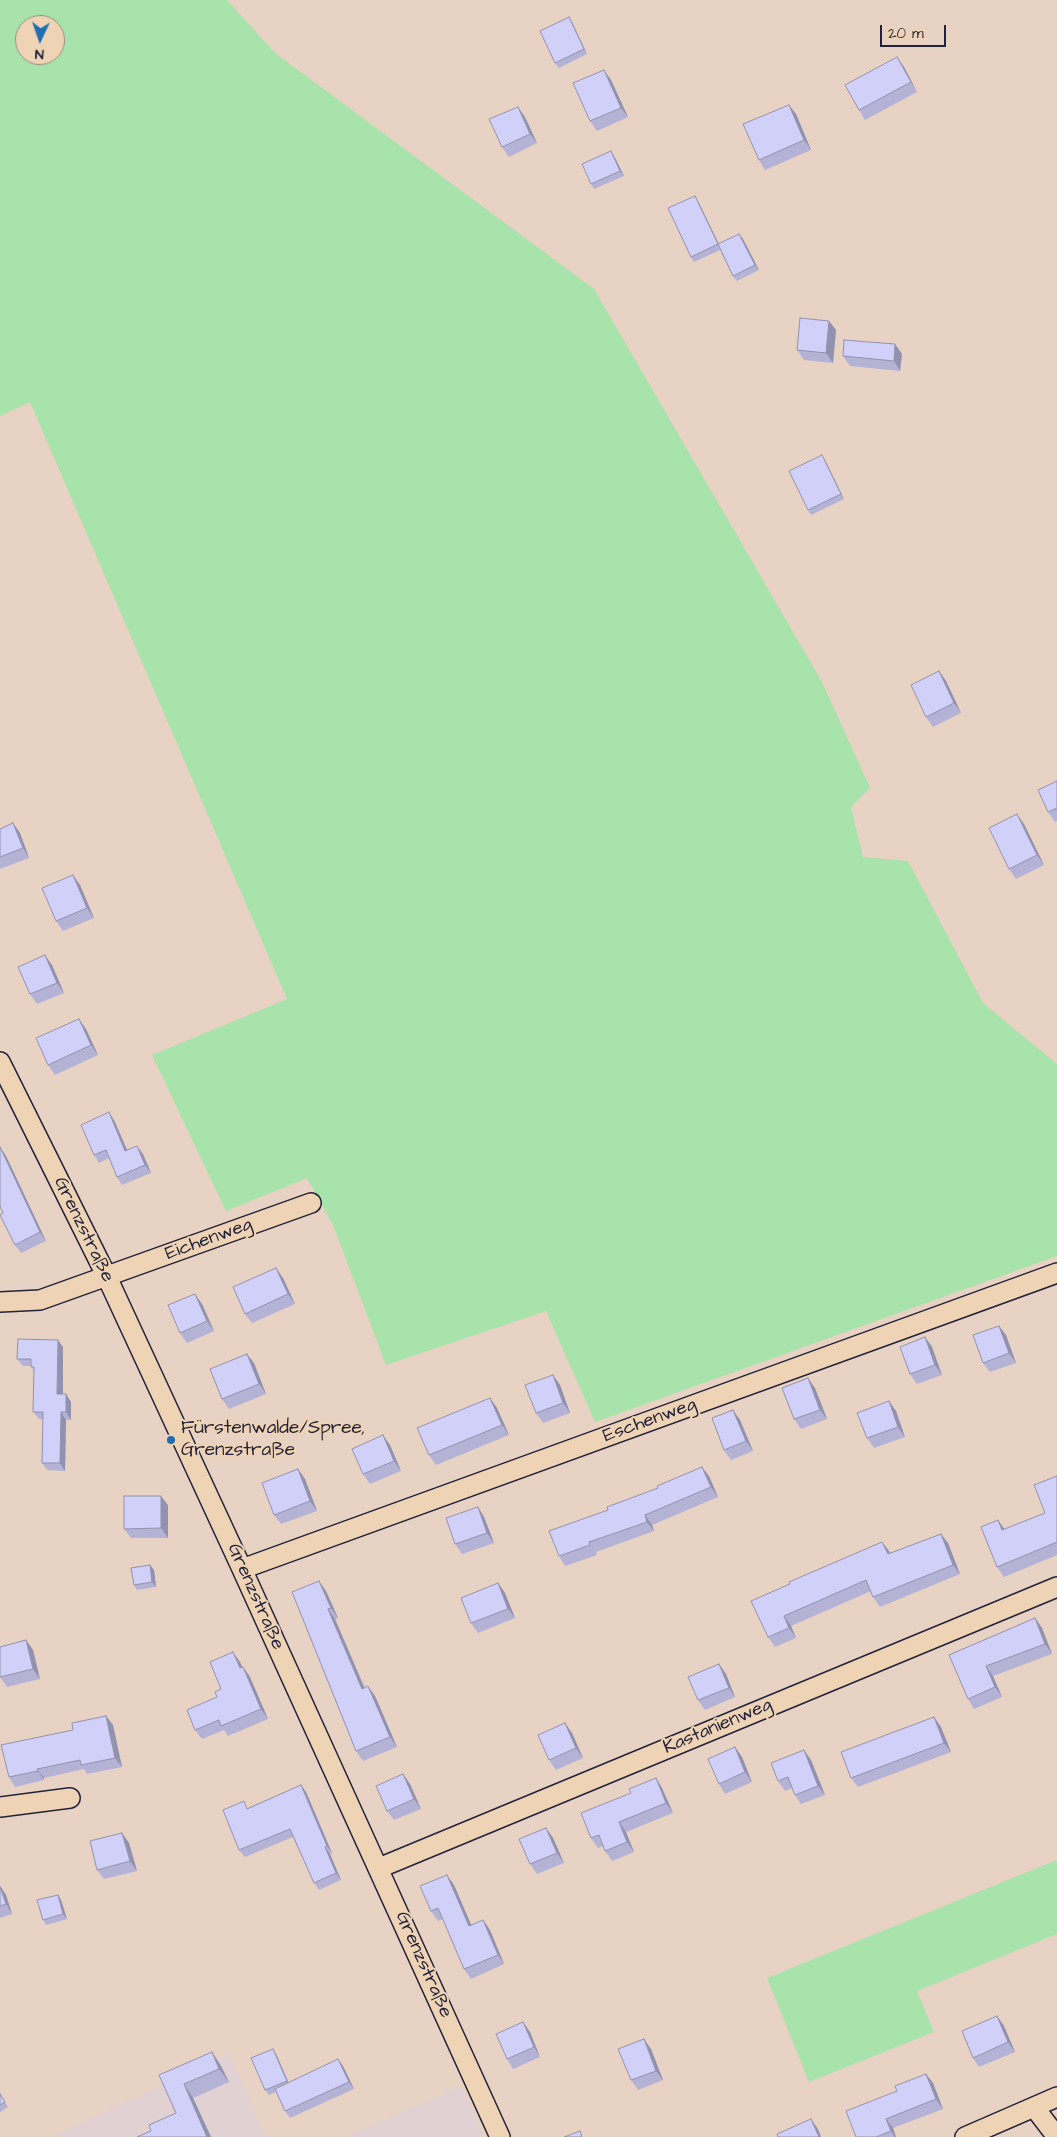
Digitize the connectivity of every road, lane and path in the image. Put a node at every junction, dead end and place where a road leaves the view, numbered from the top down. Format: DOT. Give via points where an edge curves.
graph roads {
  1 [pos="0,1062"];
  2 [pos="311,1203"];
  3 [pos="1057,1273"];
  4 [pos="106,1277"];
  5 [pos="0,1302"];
  6 [pos="242,1569"];
  7 [pos="1057,1587"];
  8 [pos="70,1798"];
  9 [pos="0,1807"];
  10 [pos="379,1868"];
  11 [pos="1057,2097"];
  12 [pos="1034,2106"];
  13 [pos="500,2137"];
  14 [pos="965,2137"];
  15 [pos="1057,2137"];
  1 -- 4 [label="street, Grenzstraße"];
  2 -- 4 [label="street, Eichenweg"];
  3 -- 6 [label="street, Eschenweg"];
  4 -- 5 [label="street" via="40,1300"];
  4 -- 6 [label="street, Grenzstraße"];
  6 -- 10 [label="street, Grenzstraße"];
  7 -- 10 [label="street, Kastanienweg"];
  8 -- 9 [label="street"];
  10 -- 13 [label="street, Grenzstraße"];
  11 -- 12 [label="street"];
  12 -- 14 [label="street"];
  12 -- 15 [label="street"];
}
